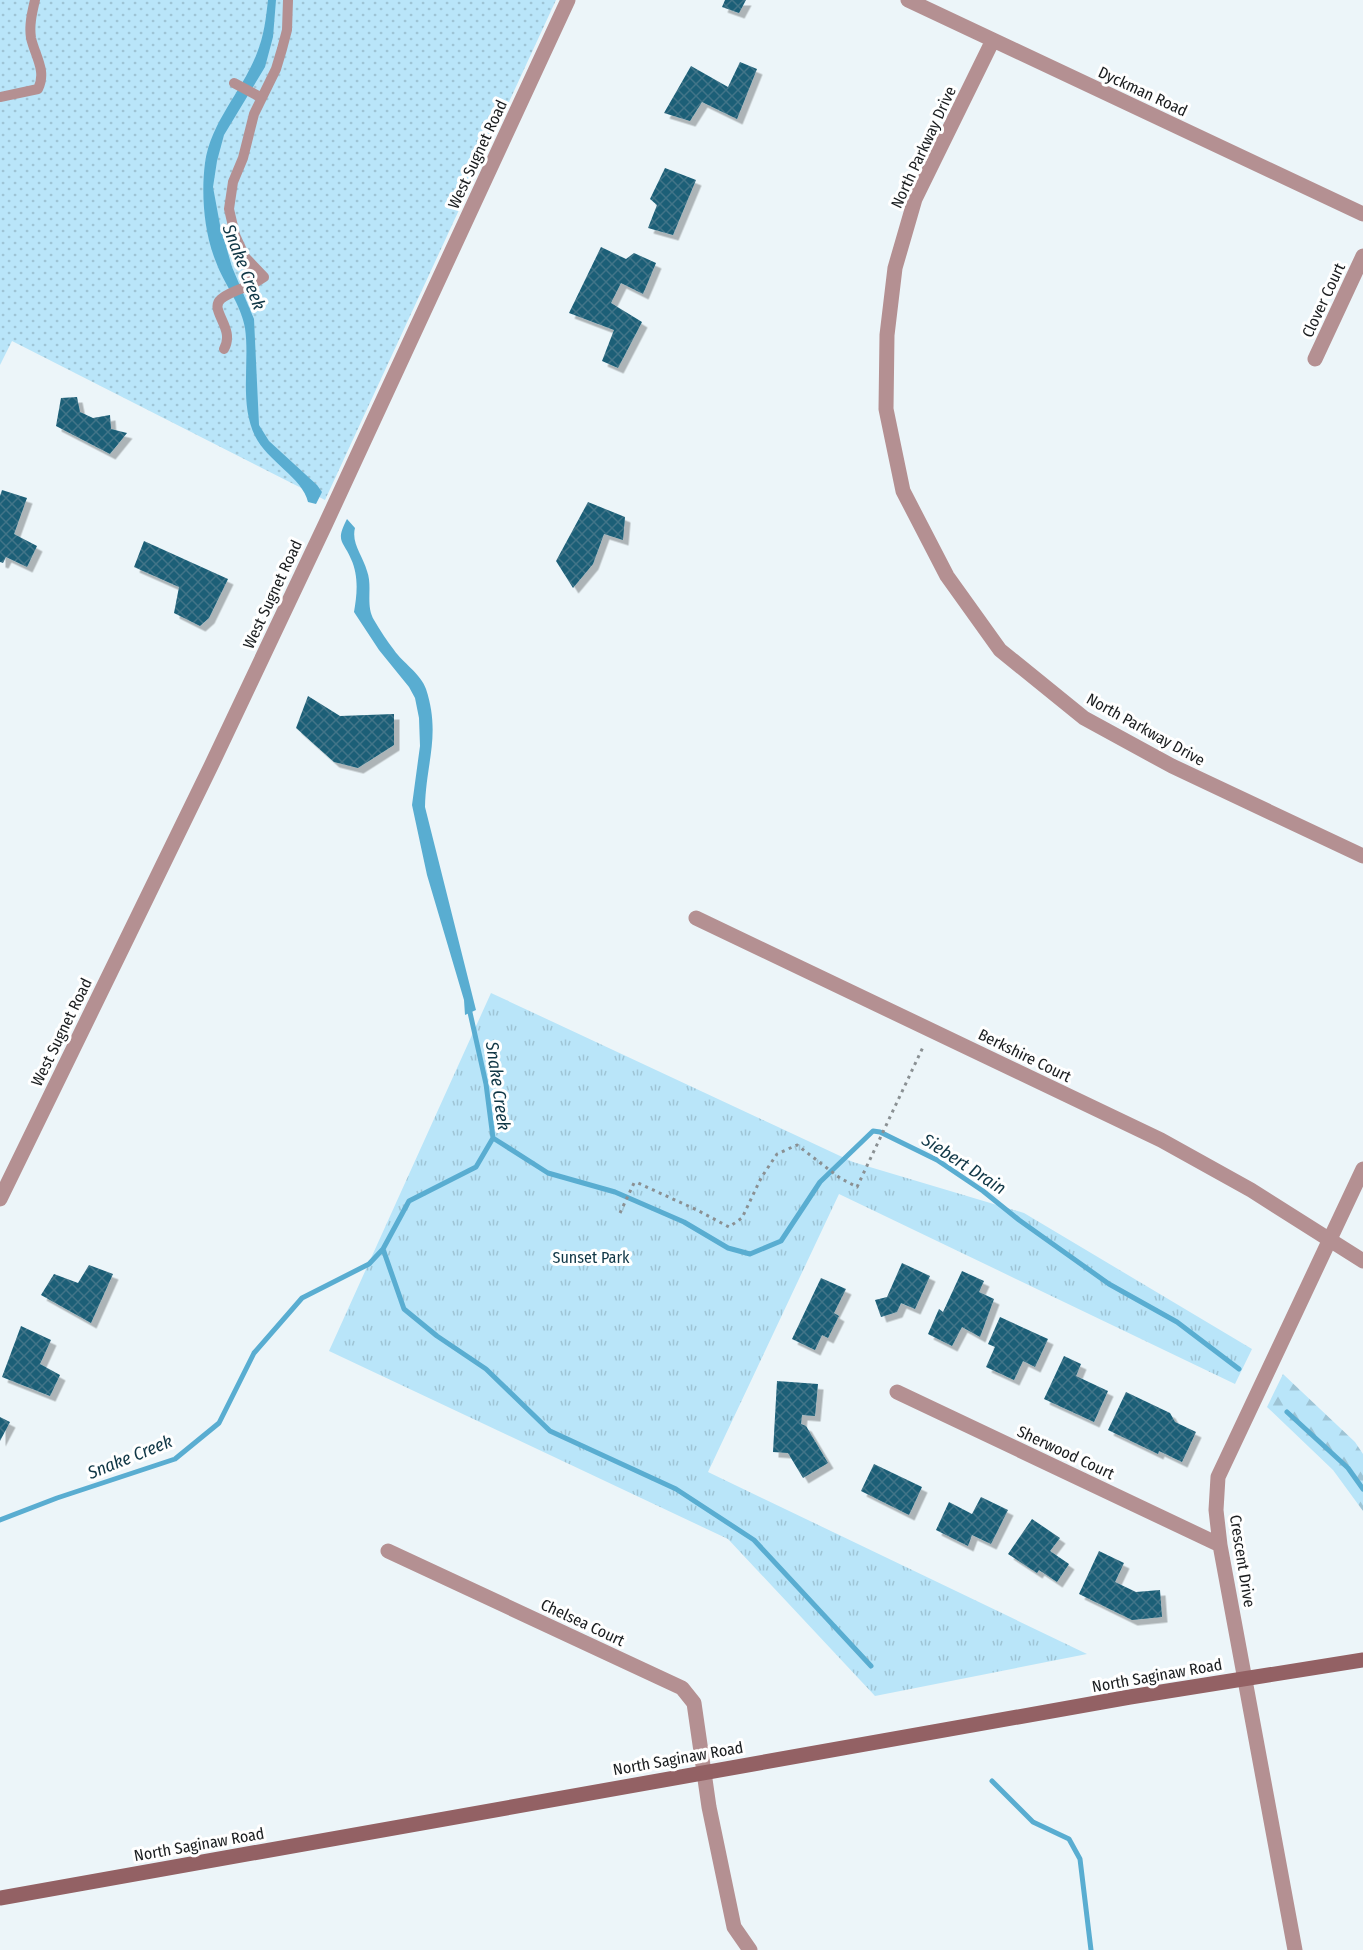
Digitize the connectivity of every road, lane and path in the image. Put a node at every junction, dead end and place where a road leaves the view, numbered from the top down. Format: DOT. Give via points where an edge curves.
graph roads {
  1 [pos="35,0"];
  2 [pos="288,0"];
  3 [pos="568,0"];
  4 [pos="908,0"];
  5 [pos="993,40"];
  6 [pos="234,83"];
  7 [pos="0,98"];
  8 [pos="262,98"];
  9 [pos="1363,214"];
  10 [pos="1363,256"];
  11 [pos="224,349"];
  12 [pos="1315,359"];
  13 [pos="1363,856"];
  14 [pos="696,918"];
  15 [pos="931,1030"];
  16 [pos="1363,1169"];
  17 [pos="0,1199"];
  18 [pos="620,1213"];
  19 [pos="1329,1240"];
  20 [pos="1363,1261"];
  21 [pos="897,1392"];
  22 [pos="1220,1545"];
  23 [pos="388,1551"];
  24 [pos="1363,1660"];
  25 [pos="1245,1678"];
  26 [pos="704,1772"];
  27 [pos="0,1898"];
  28 [pos="750,1950"];
  29 [pos="1295,1950"];
  1 -- 7 [label="lane" via="31,37 42,80 38,88"];
  2 -- 8 [label="lane" via="287,30 276,69"];
  3 -- 17 [label="street, West Sugnet Road" via="311,554"];
  4 -- 5 [label="street, Dyckman Road"];
  5 -- 9 [label="street, Dyckman Road"];
  5 -- 13 [label="street, North Parkway Drive" via="915,199 895,268 887,335 886,409 903,491 947,576 1000,650 1084,718 1172,766"];
  6 -- 8 [label="lane"];
  8 -- 11 [label="lane" via="233,182 229,209 245,257 264,277 222,298 218,304 228,334"];
  10 -- 12 [label="street, Clover Court"];
  14 -- 15 [label="street, Berkshire Court"];
  15 -- 18 [label="path" via="857,1187 797,1145 777,1154 742,1218 729,1227 638,1183 634,1183"];
  15 -- 19 [label="street, Berkshire Court" via="1161,1140 1251,1190"];
  16 -- 19 [label="street, Crescent Drive"];
  19 -- 20 [label="street, Berkshire Court"];
  19 -- 22 [label="street, Crescent Drive" via="1218,1477"];
  21 -- 22 [label="street, Sherwood Court"];
  22 -- 25 [label="street, Crescent Drive"];
  23 -- 26 [label="street, Chelsea Court" via="682,1688 694,1703"];
  24 -- 25 [label="main road, North Saginaw Road"];
  25 -- 26 [label="main road, North Saginaw Road"];
  25 -- 29 [label="street, Crescent Drive"];
  26 -- 27 [label="main road, North Saginaw Road"];
  26 -- 28 [label="street, Chelsea Court" via="734,1927"];
}
